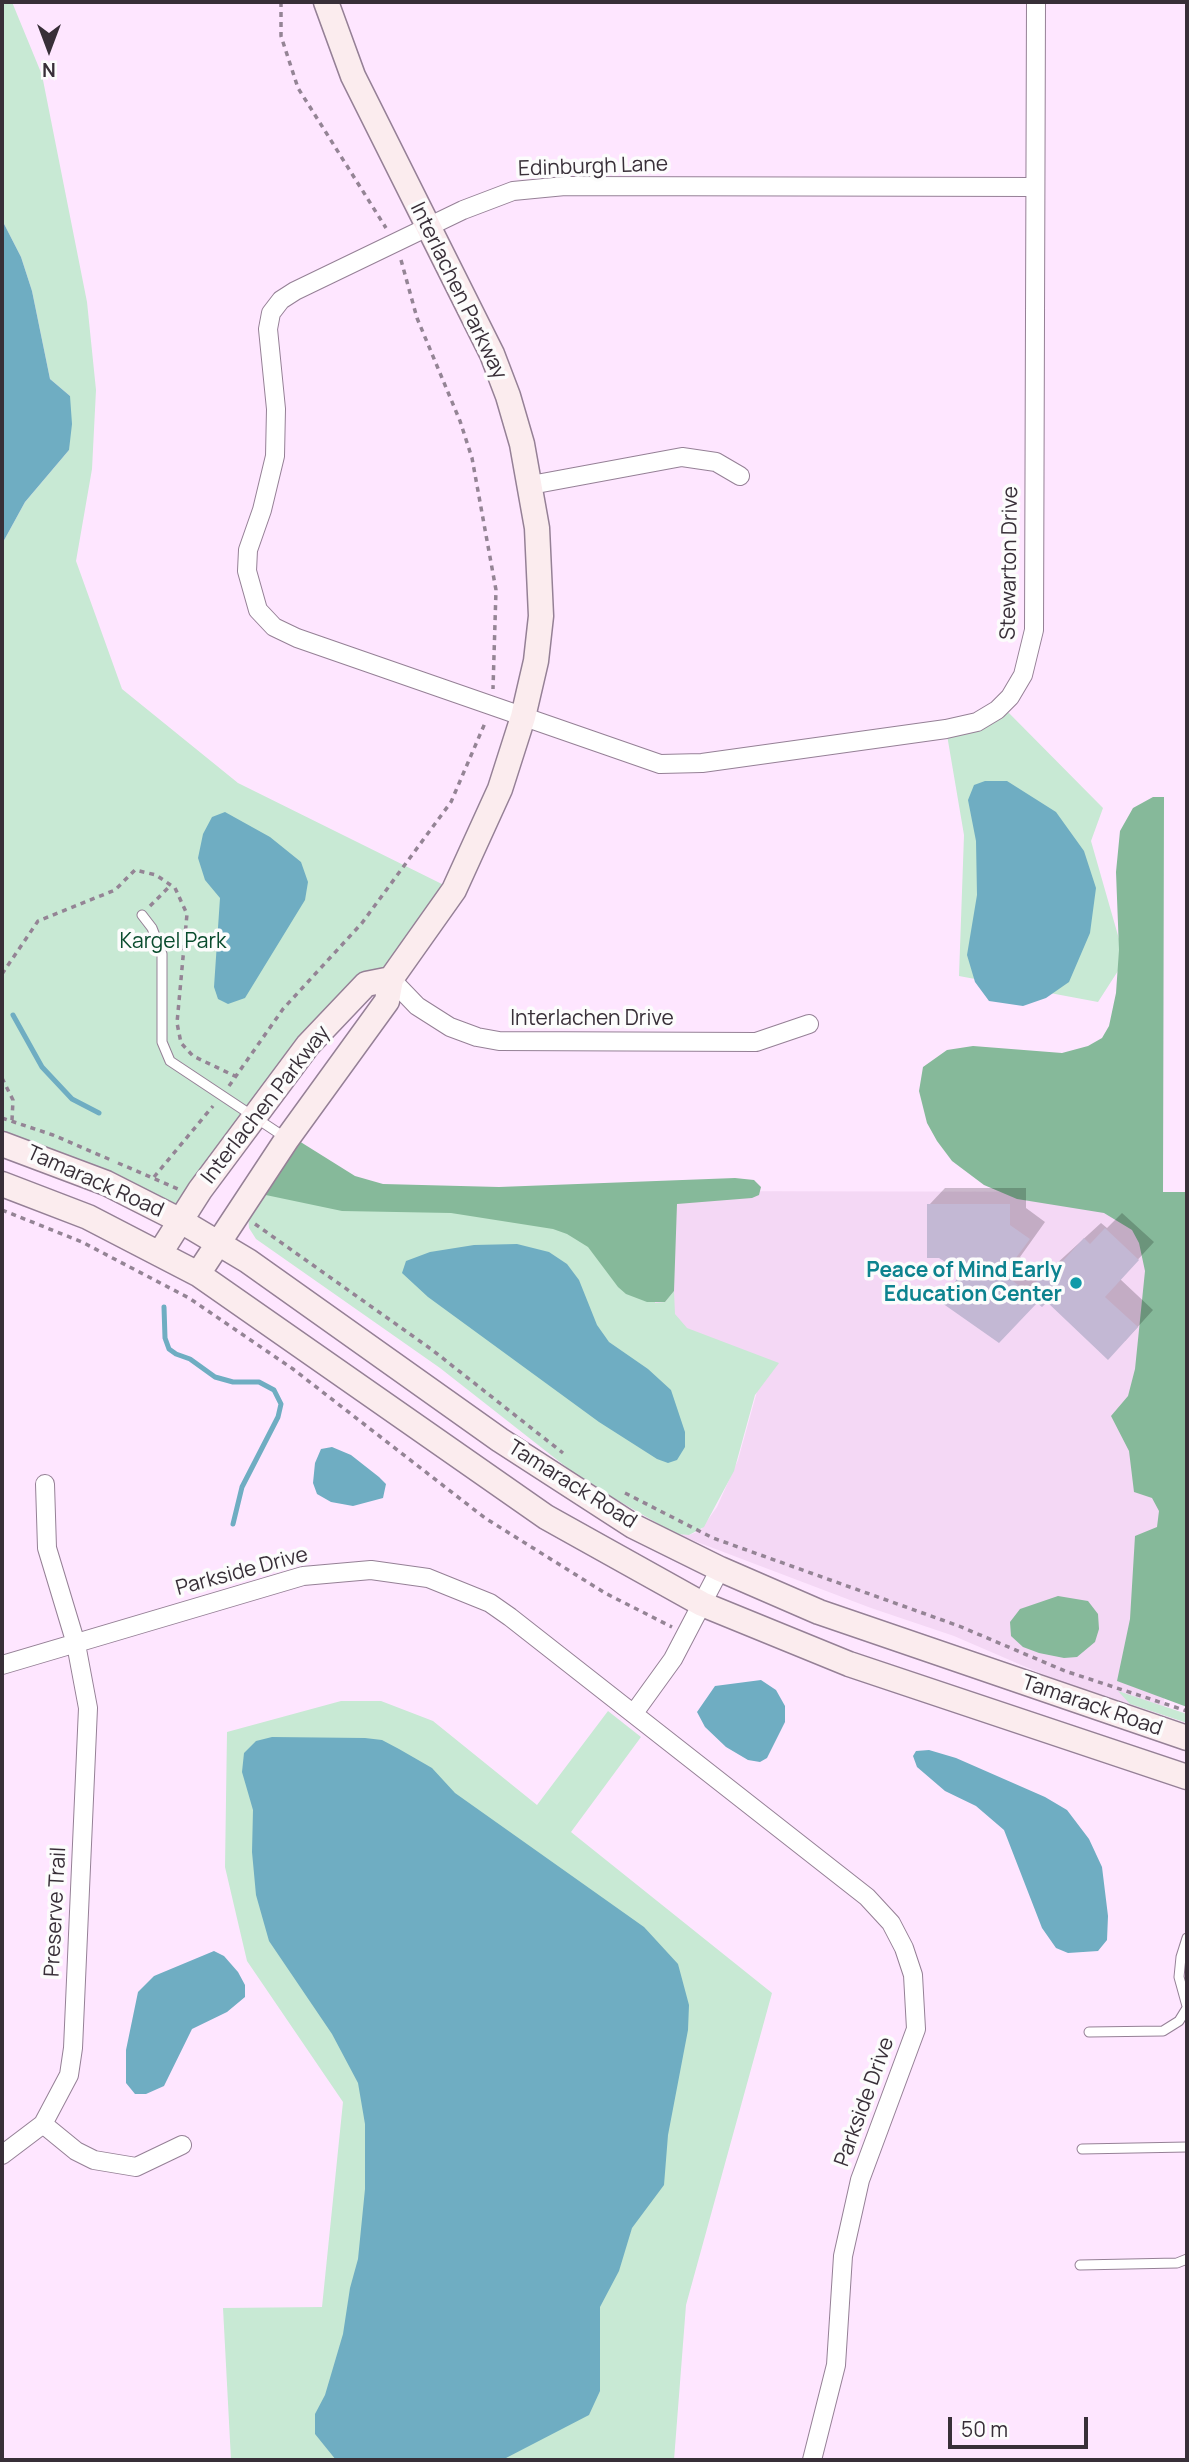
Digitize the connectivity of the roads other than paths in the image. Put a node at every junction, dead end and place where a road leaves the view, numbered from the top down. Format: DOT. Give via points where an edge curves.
graph roads {
  1 [pos="326,2"];
  2 [pos="1036,2"];
  3 [pos="1035,187"];
  4 [pos="428,228"];
  5 [pos="740,476"];
  6 [pos="530,485"];
  7 [pos="523,717"];
  8 [pos="142,915"];
  9 [pos="391,979"];
  10 [pos="809,1024"];
  11 [pos="254,1116"];
  12 [pos="287,1139"];
  13 [pos="2,1144"];
  14 [pos="2,1184"];
  15 [pos="181,1220"];
  16 [pos="218,1243"];
  17 [pos="160,1253"];
  18 [pos="198,1274"];
  19 [pos="45,1484"];
  20 [pos="720,1569"];
  21 [pos="702,1604"];
  22 [pos="76,1644"];
  23 [pos="2,1665"];
  24 [pos="634,1713"];
  25 [pos="1187,1738"];
  26 [pos="1187,1777"];
  27 [pos="1187,1938"];
  28 [pos="1187,2007"];
  29 [pos="1089,2032"];
  30 [pos="43,2124"];
  31 [pos="182,2146"];
  32 [pos="1187,2147"];
  33 [pos="1082,2148"];
  34 [pos="2,2155"];
  35 [pos="1187,2259"];
  36 [pos="1080,2265"];
  37 [pos="812,2460"];
  1 -- 4 [label="street, Interlachen Parkway" via="353,76"];
  2 -- 3 [label="street, Stewarton Drive"];
  3 -- 4 [label="street, Edinburgh Lane" via="542,187 490,199"];
  3 -- 7 [label="street, Stewarton Drive" via="1034,630 1023,675 1010,697 977,722 956,727 682,765 634,757"];
  4 -- 6 [label="street, Interlachen Parkway" via="492,354 515,420"];
  4 -- 7 [label="street, Edinburgh Lane" via="295,291 271,313 268,340 277,432 270,483 248,550 250,591 258,610 274,627 297,638"];
  5 -- 6 [label="street" via="716,462 682,457"];
  6 -- 7 [label="street, Interlachen Parkway" via="541,616"];
  7 -- 9 [label="street, Interlachen Parkway" via="500,789 454,890"];
  8 -- 11 [label="lane" via="162,954 164,1052 180,1071"];
  9 -- 10 [label="street, Interlachen Drive" via="417,1006 450,1027 499,1041 757,1042"];
  9 -- 11 [label="street, Interlachen Parkway" via="366,984 308,1045"];
  9 -- 12 [label="street, Interlachen Parkway" via="387,1001"];
  11 -- 12 [label="lane"];
  11 -- 15 [label="street, Interlachen Parkway"];
  12 -- 16 [label="street, Interlachen Parkway"];
  13 -- 15 [label="street, Tamarack Road" via="106,1183"];
  14 -- 17 [label="street, Tamarack Road" via="88,1217"];
  15 -- 16 [label="street, Tamarack Road"];
  15 -- 17 [label="street, Interlachen Parkway"];
  16 -- 18 [label="street, Interlachen Parkway"];
  16 -- 20 [label="street, Tamarack Road" via="567,1486 633,1526"];
  17 -- 18 [label="street, Tamarack Road"];
  18 -- 21 [label="street, Tamarack Road" via="546,1517"];
  19 -- 22 [label="street" via="47,1548"];
  20 -- 21 [label="street"];
  20 -- 25 [label="street, Tamarack Road" via="857,1627"];
  21 -- 24 [label="street" via="674,1659"];
  21 -- 26 [label="street, Tamarack Road" via="849,1664"];
  22 -- 23 [label="street, Parkside Drive"];
  22 -- 24 [label="street, Parkside Drive" via="303,1576 397,1572 428,1578 491,1603"];
  22 -- 30 [label="street, Preserve Trail" via="88,1708 73,2048 69,2075"];
  24 -- 37 [label="street, Parkside Drive" via="867,1897 891,1923 913,1975 916,2029 860,2180 843,2256 836,2365"];
  27 -- 28 [label="lane" via="1179,1977"];
  28 -- 29 [label="lane" via="1179,2021 1163,2031"];
  30 -- 31 [label="street" via="94,2160 136,2167"];
  30 -- 34 [label="street, Preserve Trail"];
  32 -- 33 [label="lane"];
  35 -- 36 [label="lane"];
}
